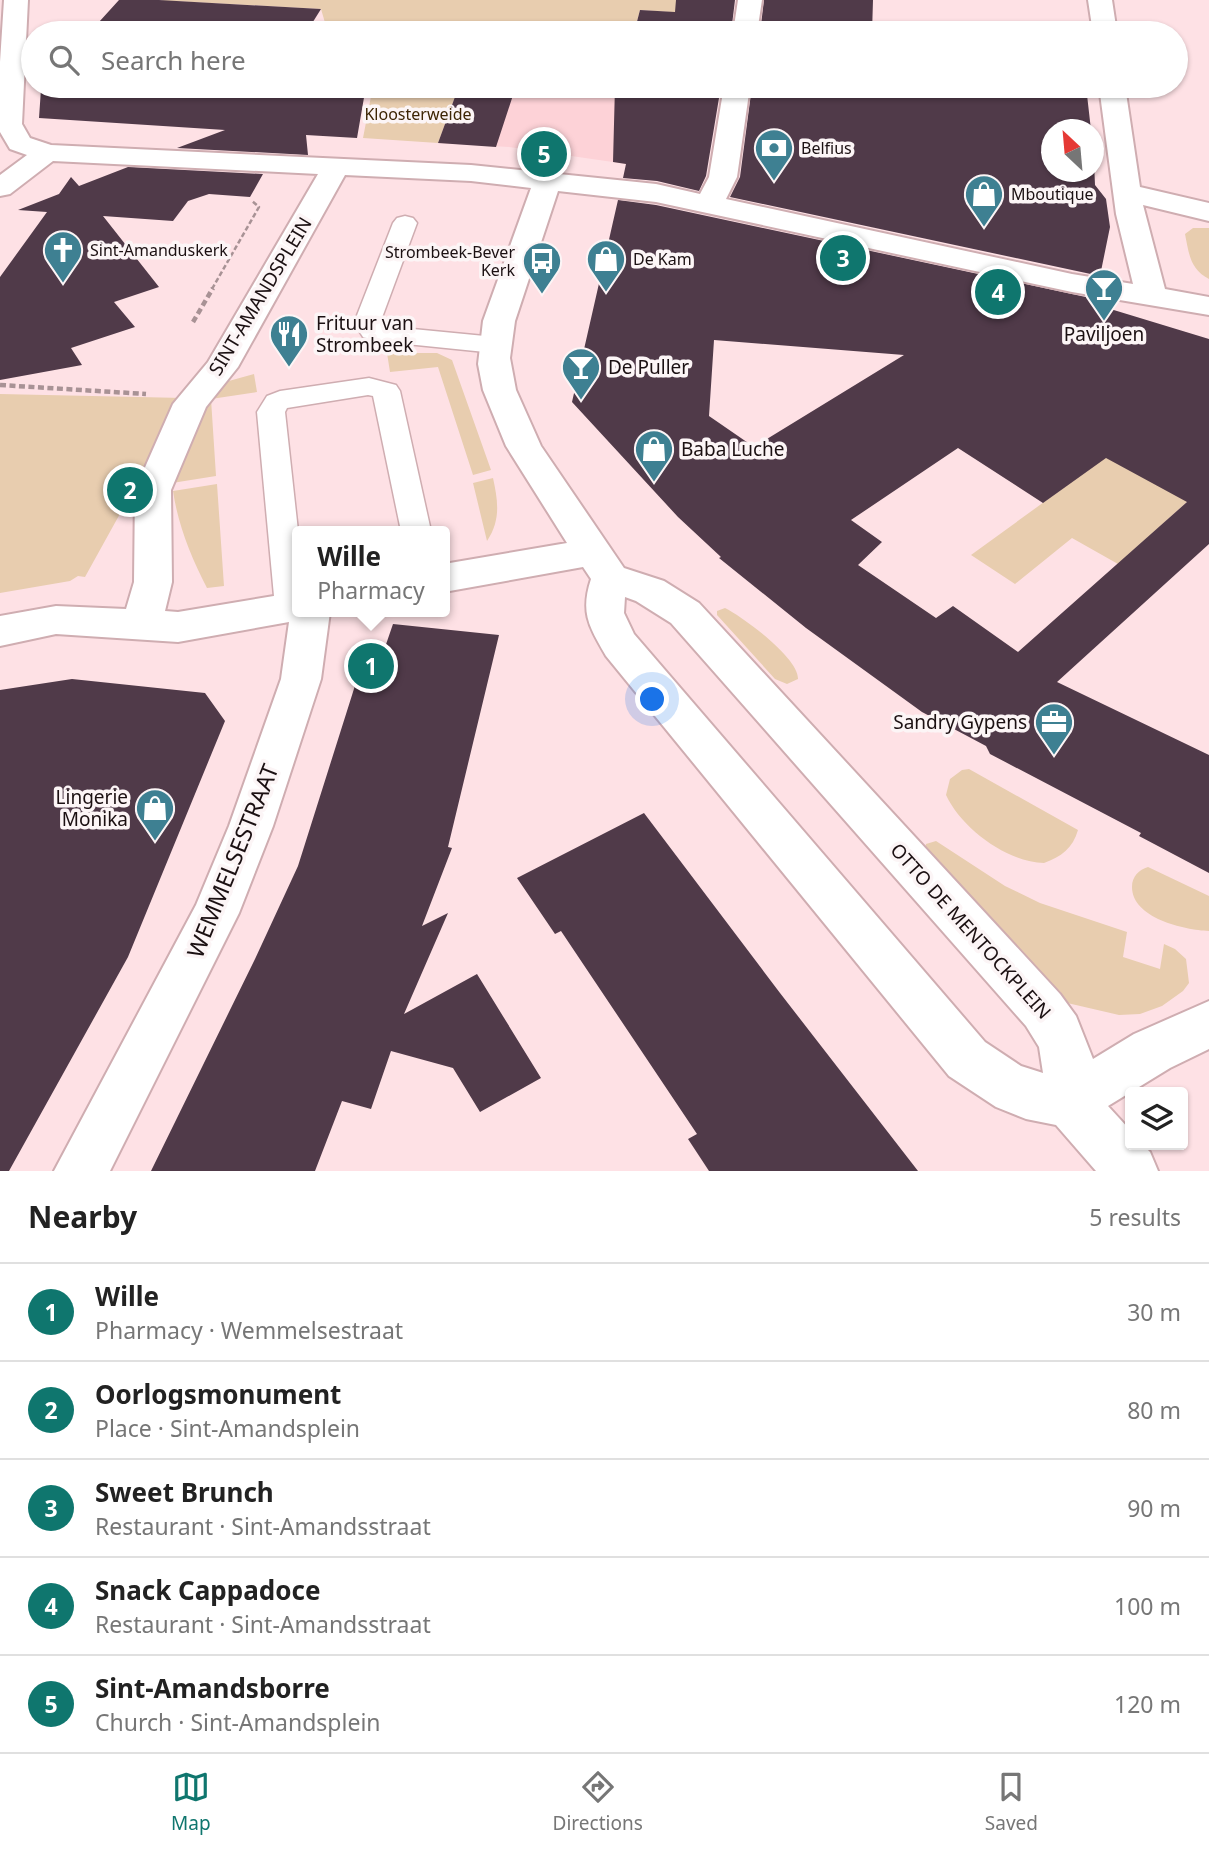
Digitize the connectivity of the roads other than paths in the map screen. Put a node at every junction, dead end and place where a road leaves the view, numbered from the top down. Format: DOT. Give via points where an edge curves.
graph roads {
  1 [pos="16,0"];
  2 [pos="750,0"];
  3 [pos="1100,0"];
  4 [pos="747,21"];
  5 [pos="1103,21"];
  6 [pos="4,86"];
  7 [pos="735,98"];
  8 [pos="1114,98"];
  9 [pos="47,153"];
  10 [pos="336,166"];
  11 [pos="547,182"];
  12 [pos="0,188"];
  13 [pos="1128,193"];
  14 [pos="710,203"];
  15 [pos="1209,212"];
  16 [pos="405,223"];
  17 [pos="1152,297"];
  18 [pos="1209,306"];
  19 [pos="1209,316"];
  20 [pos="495,345"];
  21 [pos="415,526"];
  22 [pos="292,554"];
  23 [pos="602,565"];
  24 [pos="450,578"];
  25 [pos="292,609"];
  26 [pos="300,617"];
  27 [pos="141,626"];
  28 [pos="0,631"];
  29 [pos="1209,1024"];
  30 [pos="1069,1101"];
  31 [pos="81,1171"];
  32 [pos="1131,1171"];
  1 -- 6 [label="street"];
  2 -- 4 [label="street"];
  3 -- 5 [label="street"];
  6 -- 9 [label="street" via="14,138"];
  7 -- 14 [label="street" via="723,177"];
  8 -- 13 [label="street"];
  9 -- 10 [label="street"];
  9 -- 12 [label="street"];
  10 -- 11 [label="street"];
  10 -- 27 [label="street, SINT-AMANDSPLEIN" via="222,367 190,404 153,490 153,582"];
  11 -- 14 [label="street"];
  11 -- 20 [label="street"];
  13 -- 15 [label="street"];
  13 -- 17 [label="street"];
  14 -- 17 [label="street"];
  16 -- 20 [label="lane" via="368,327 384,334"];
  17 -- 18 [label="street"];
  17 -- 19 [label="street"];
  20 -- 23 [label="street" via="496,378 517,435"];
  21 -- 22 [label="lane" via="386,391 369,386 290,397 277,402 271,412"];
  23 -- 24 [label="street"];
  23 -- 30 [label="street, OTTO DE MENTOCKPLEIN" via="685,613 1043,1010 1060,1032 1068,1054"];
  23 -- 30 [label="street" via="603,612 620,645 967,1059 1018,1093"];
  25 -- 27 [label="street" via="205,624"];
  26 -- 31 [label="street, WEMMELSESTRAAT" via="297,692 251,825 216,913"];
  27 -- 28 [label="street" via="76,620"];
  29 -- 30 [label="street" via="1152,1051"];
  30 -- 32 [label="street"];
}
